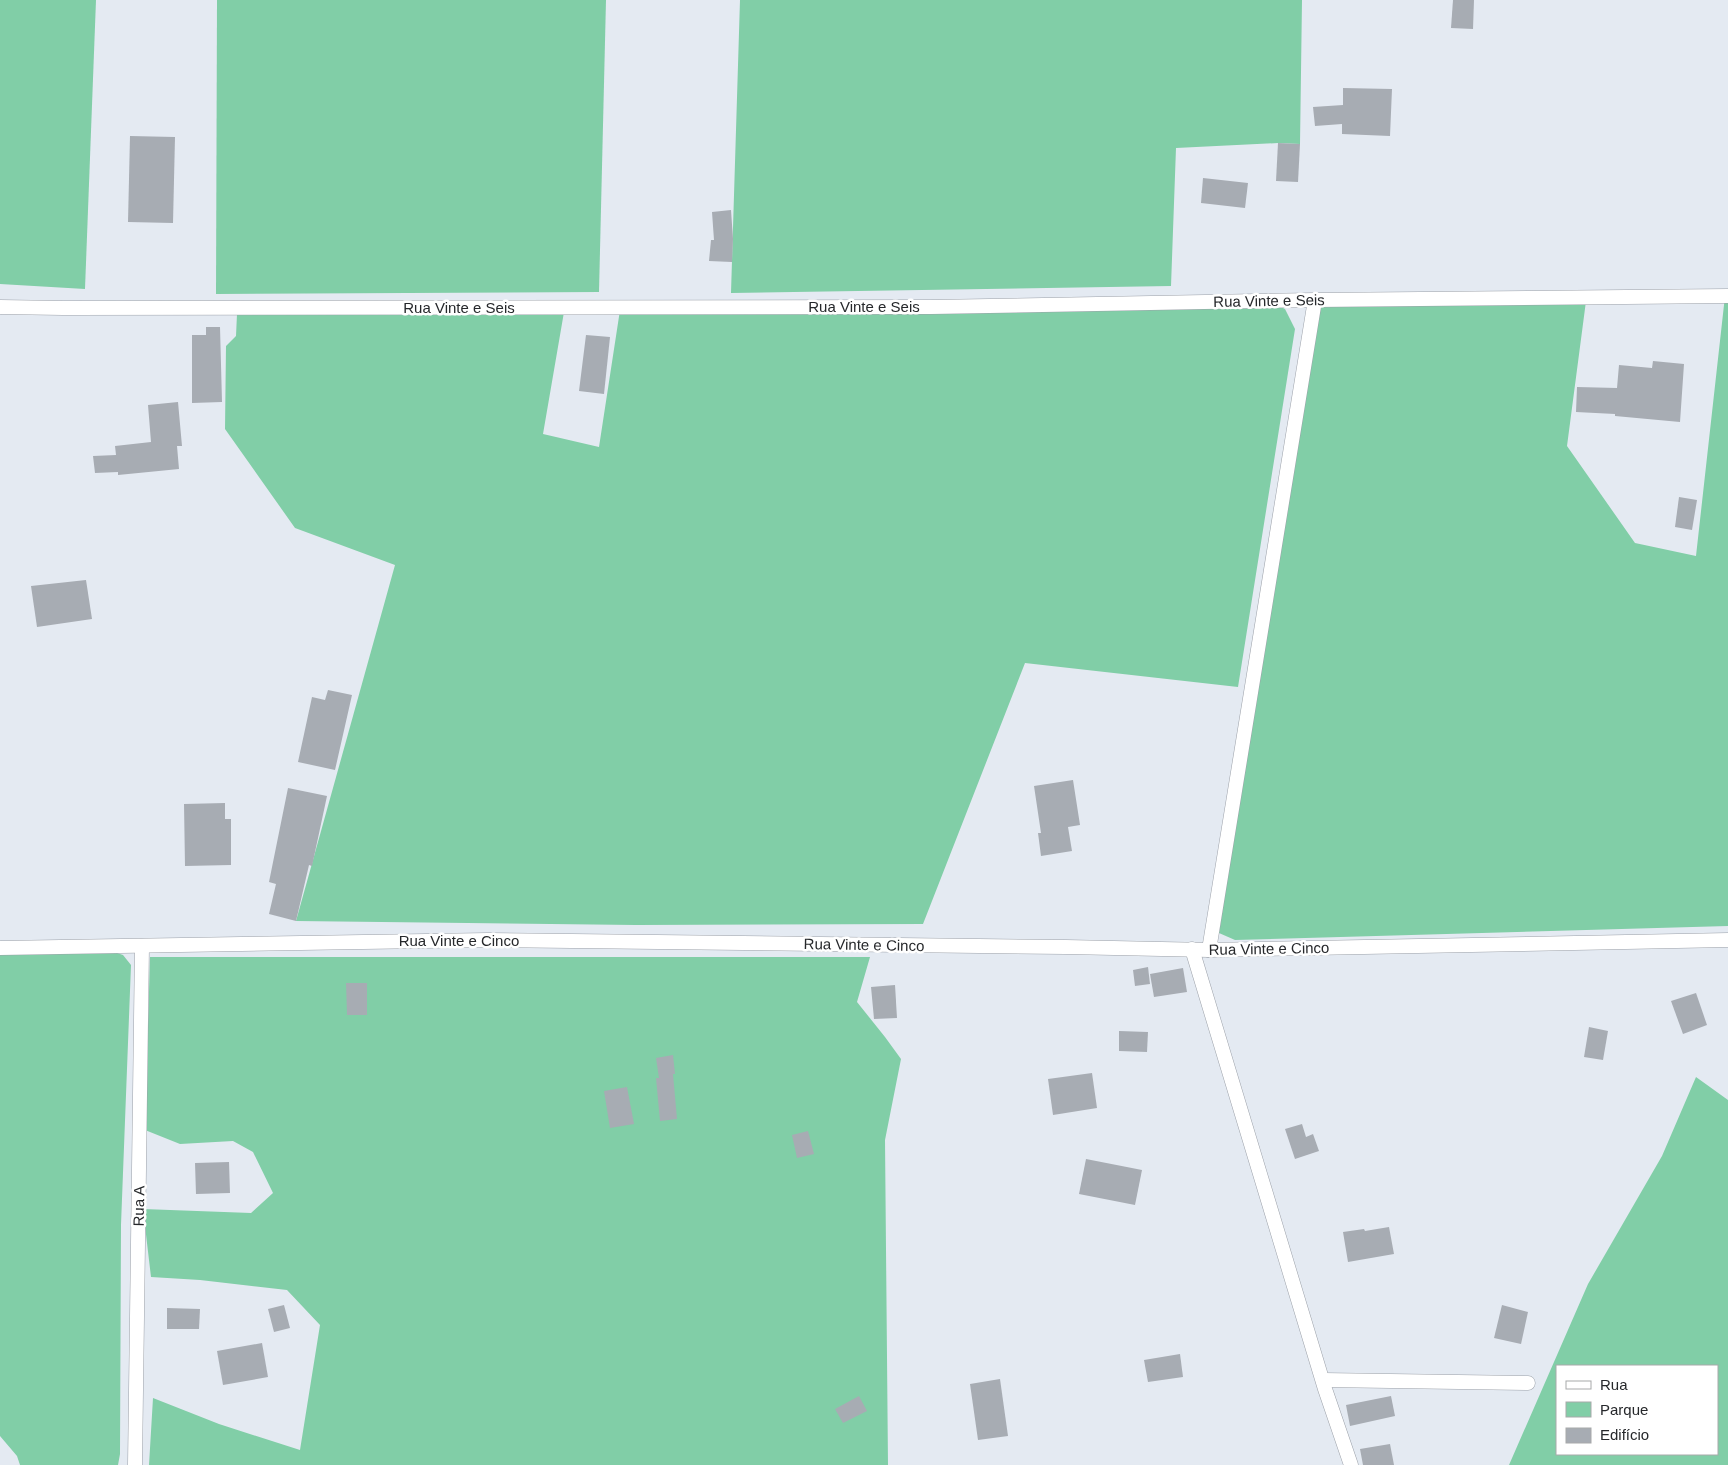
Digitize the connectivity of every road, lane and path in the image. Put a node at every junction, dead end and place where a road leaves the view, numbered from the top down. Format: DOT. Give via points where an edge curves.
graph roads {
  1 [pos="1728,296"];
  2 [pos="1315,300"];
  3 [pos="0,307"];
  4 [pos="1728,940"];
  5 [pos="142,946"];
  6 [pos="0,948"];
  7 [pos="1192,949"];
  8 [pos="1209,950"];
  9 [pos="1323,1380"];
  10 [pos="1528,1383"];
  11 [pos="135,1465"];
  12 [pos="1351,1465"];
  1 -- 2 [label="street, Rua Vinte e Seis"];
  2 -- 3 [label="street, Rua Vinte e Seis" via="930,307"];
  2 -- 8 [label="street"];
  4 -- 8 [label="street, Rua Vinte e Cinco"];
  5 -- 6 [label="street, Rua Vinte e Cinco"];
  5 -- 7 [label="street, Rua Vinte e Cinco" via="488,940"];
  5 -- 11 [label="street, Rua A"];
  7 -- 8 [label="street, Rua Vinte e Cinco"];
  7 -- 9 [label="street"];
  9 -- 10 [label="street"];
  9 -- 12 [label="street"];
}
